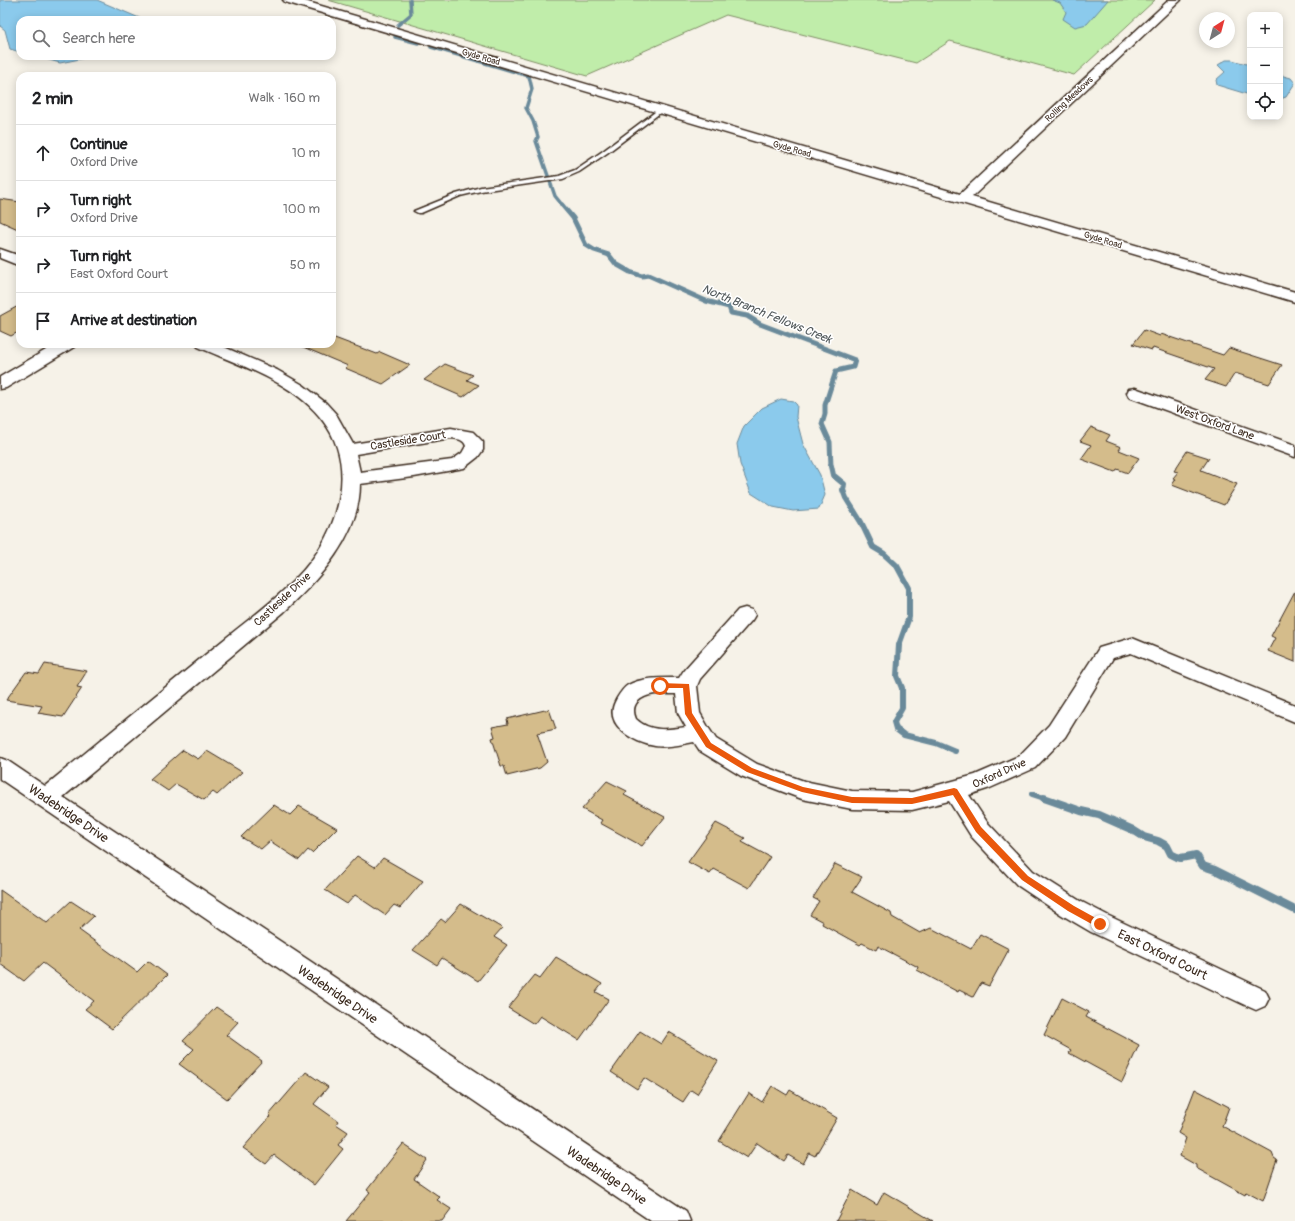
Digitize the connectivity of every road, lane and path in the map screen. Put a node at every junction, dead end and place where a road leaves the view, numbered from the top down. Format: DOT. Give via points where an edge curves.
graph roads {
  1 [pos="289,0"];
  2 [pos="1175,0"];
  3 [pos="661,110"];
  4 [pos="962,199"];
  5 [pos="418,211"];
  6 [pos="0,253"];
  7 [pos="16,260"];
  8 [pos="1295,297"];
  9 [pos="61,348"];
  10 [pos="213,348"];
  11 [pos="0,384"];
  12 [pos="1135,393"];
  13 [pos="347,450"];
  14 [pos="1295,452"];
  15 [pos="352,479"];
  16 [pos="746,615"];
  17 [pos="686,686"];
  18 [pos="1295,714"];
  19 [pos="700,734"];
  20 [pos="0,767"];
  21 [pos="954,791"];
  22 [pos="46,798"];
  23 [pos="1256,998"];
  24 [pos="676,1221"];
  1 -- 3 [label="street, Gyde Road"];
  2 -- 4 [label="street, Rolling Meadows"];
  3 -- 4 [label="street, Gyde Road"];
  3 -- 5 [label="lane" via="605,152 561,178 481,189"];
  4 -- 8 [label="street, Gyde Road"];
  6 -- 7 [label="street"];
  9 -- 11 [label="street"];
  10 -- 13 [label="street, Castleside Drive" via="294,386 310,398 328,415 339,431"];
  12 -- 14 [label="street, West Oxford Lane"];
  13 -- 15 [label="street, Castleside Drive"];
  13 -- 15 [label="street, Castleside Court" via="451,433 472,439 474,444 474,452 458,464"];
  15 -- 22 [label="street, Castleside Drive" via="349,502 341,525 325,555 304,581 271,612"];
  16 -- 17 [label="street" via="691,675"];
  17 -- 19 [label="street, Oxford Drive" via="688,714"];
  17 -- 19 [label="street" via="660,686 637,690 628,698 623,709 625,720 633,730 648,736 661,738"];
  18 -- 21 [label="street, Oxford Drive" via="1132,645 1106,653 1057,731 1027,762"];
  19 -- 21 [label="street, Oxford Drive" via="708,745 749,770 802,790 852,800 912,801"];
  20 -- 22 [label="street, Wadebridge Drive"];
  21 -- 23 [label="street, East Oxford Court" via="979,829 1025,878 1100,924"];
  22 -- 24 [label="street, Wadebridge Drive"];
}
